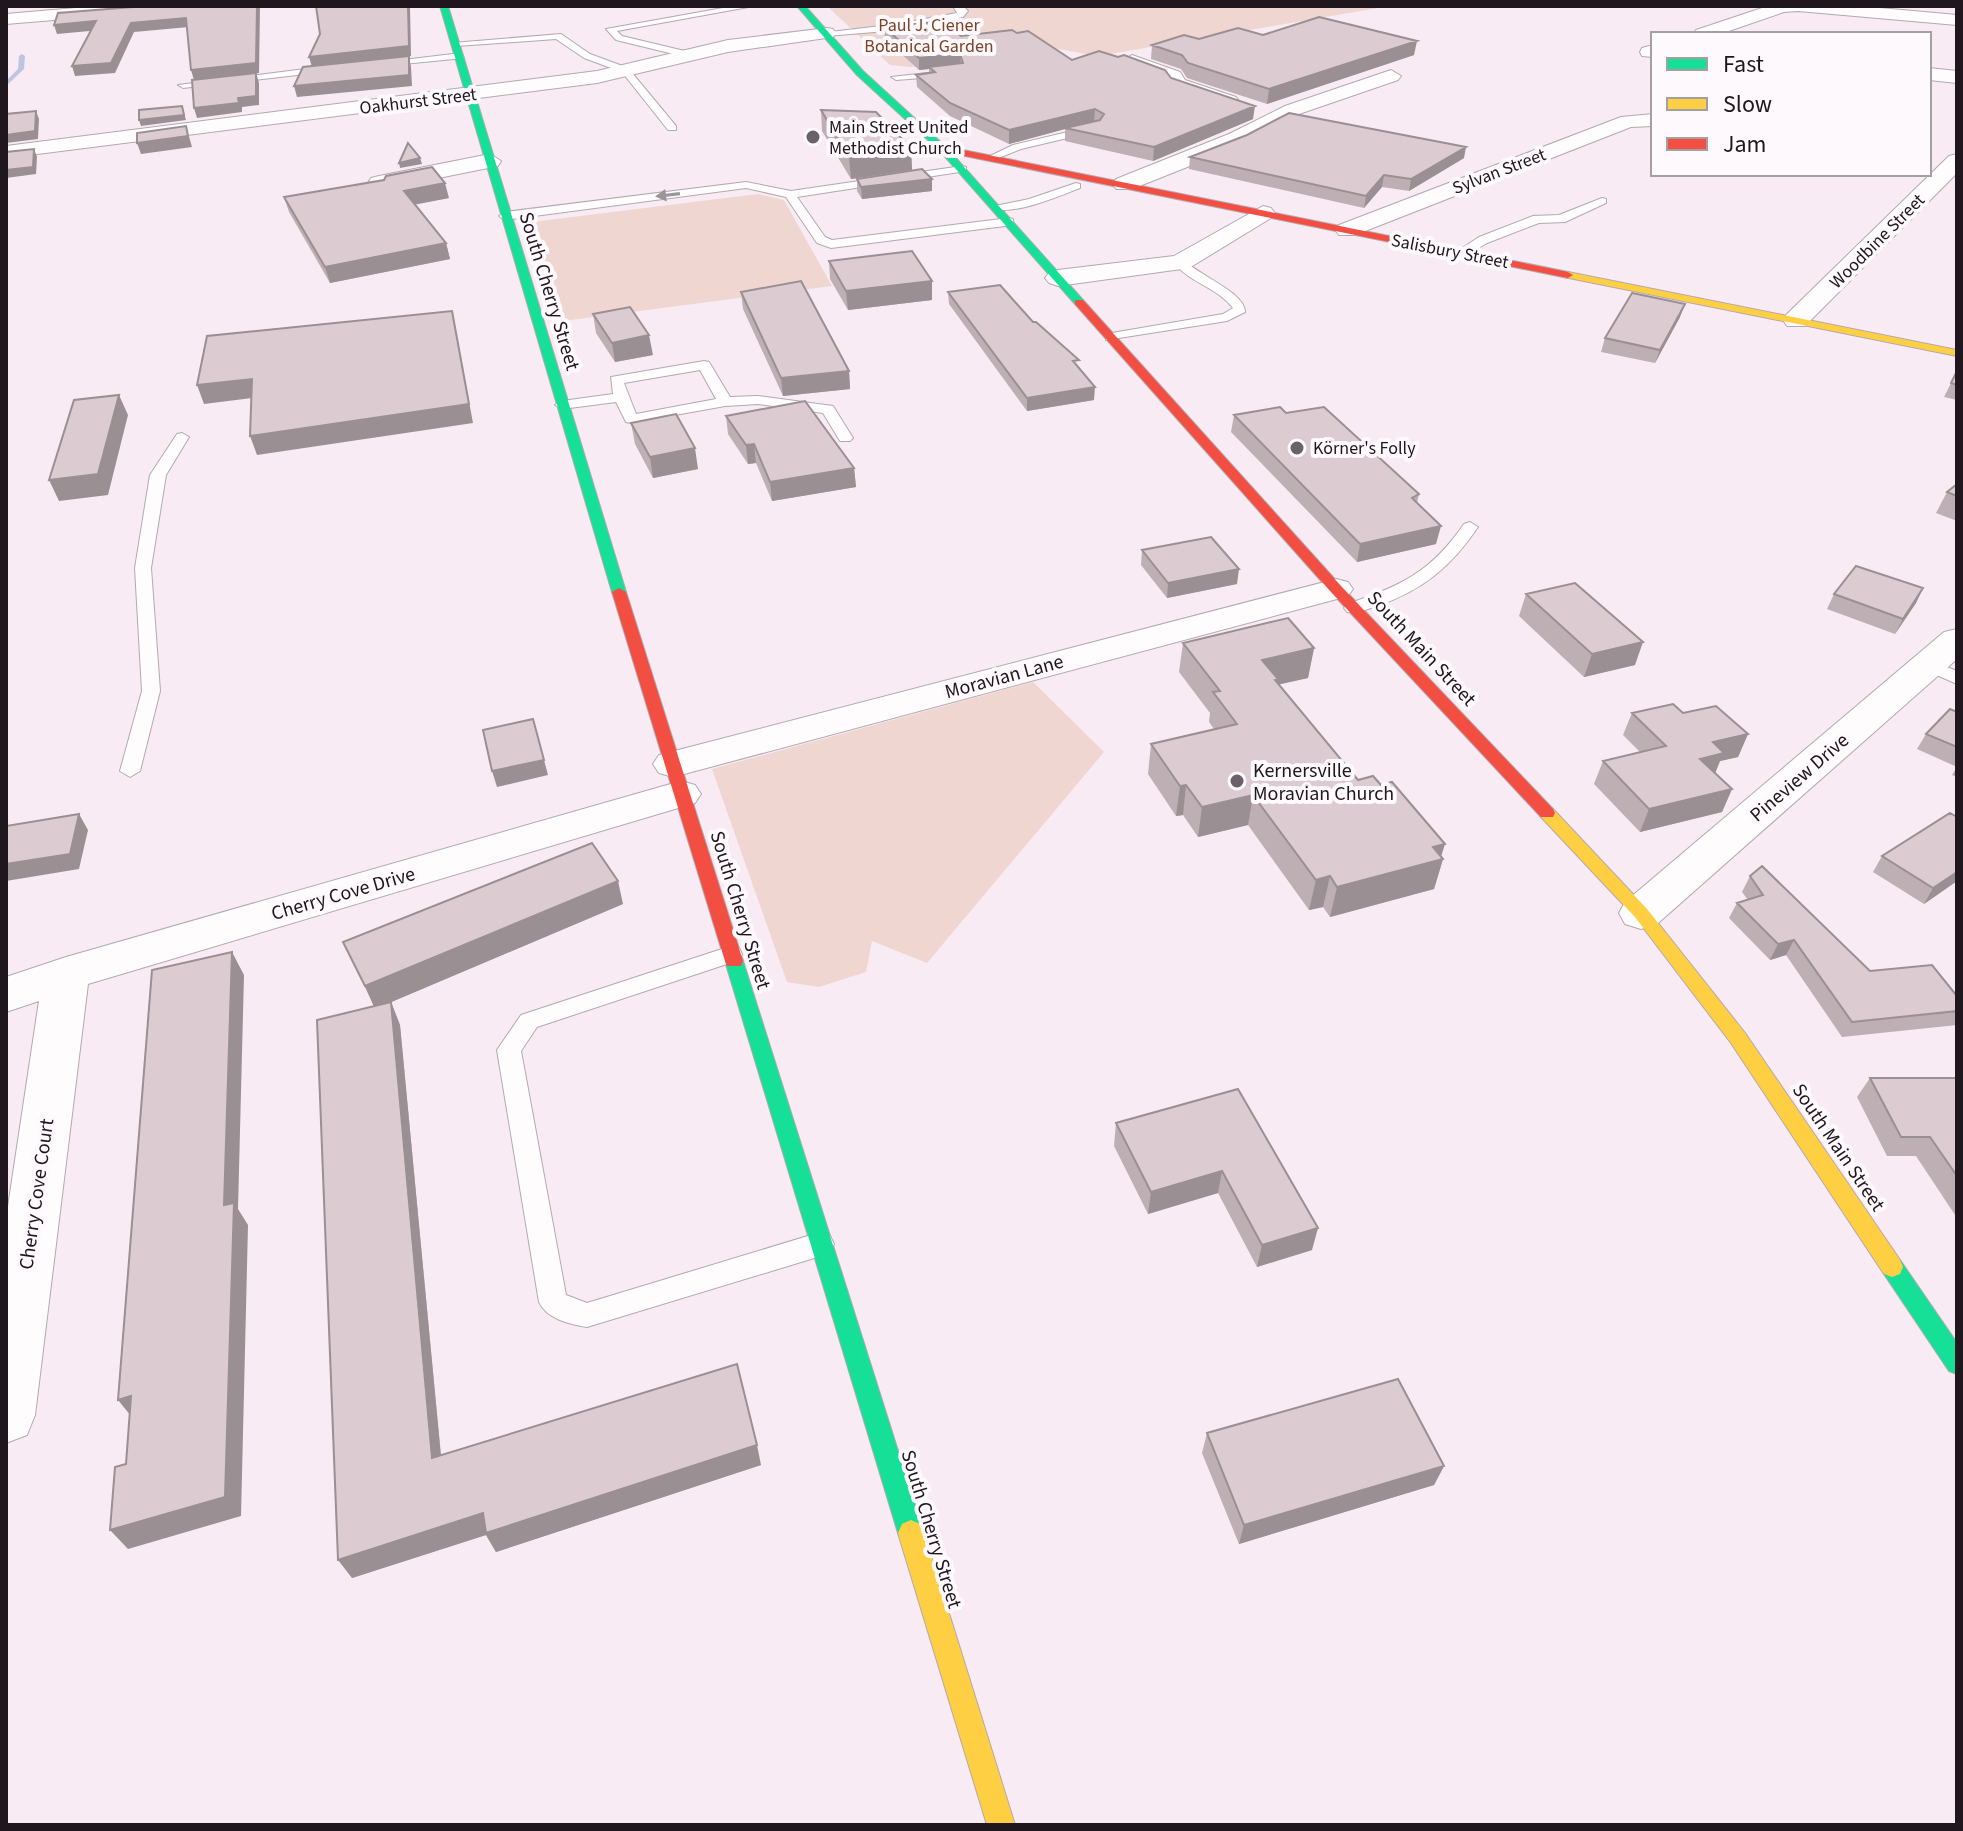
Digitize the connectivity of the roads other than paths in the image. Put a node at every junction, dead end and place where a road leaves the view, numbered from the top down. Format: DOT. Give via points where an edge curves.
graph roads {
  1 [pos="162,6"];
  2 [pos="444,6"];
  3 [pos="750,6"];
  4 [pos="801,6"];
  5 [pos="957,6"];
  6 [pos="919,13"];
  7 [pos="6,19"];
  8 [pos="931,20"];
  9 [pos="1957,20"];
  10 [pos="1708,32"];
  11 [pos="827,33"];
  12 [pos="459,50"];
  13 [pos="690,55"];
  14 [pos="1132,61"];
  15 [pos="374,64"];
  16 [pos="335,69"];
  17 [pos="625,70"];
  18 [pos="958,71"];
  19 [pos="1931,74"];
  20 [pos="1391,76"];
  21 [pos="896,77"];
  22 [pos="1957,77"];
  23 [pos="867,78"];
  24 [pos="183,85"];
  25 [pos="475,94"];
  26 [pos="1277,117"];
  27 [pos="1651,120"];
  28 [pos="672,128"];
  29 [pos="1095,128"];
  30 [pos="943,149"];
  31 [pos="6,152"];
  32 [pos="991,158"];
  33 [pos="490,161"];
  34 [pos="1945,166"];
  35 [pos="962,169"];
  36 [pos="1124,184"];
  37 [pos="360,186"];
  38 [pos="1076,186"];
  39 [pos="790,195"];
  40 [pos="1602,201"];
  41 [pos="996,207"];
  42 [pos="1263,213"];
  43 [pos="505,216"];
  44 [pos="1009,222"];
  45 [pos="1347,230"];
  46 [pos="1461,253"];
  47 [pos="1180,263"];
  48 [pos="1058,278"];
  49 [pos="1796,320"];
  50 [pos="1111,337"];
  51 [pos="1957,353"];
  52 [pos="621,397"];
  53 [pos="725,402"];
  54 [pos="562,405"];
  55 [pos="182,437"];
  56 [pos="845,438"];
  57 [pos="1470,527"];
  58 [pos="1345,598"];
  59 [pos="1948,661"];
  60 [pos="130,771"];
  61 [pos="677,779"];
  62 [pos="1641,913"];
  63 [pos="731,954"];
  64 [pos="66,974"];
  65 [pos="6,995"];
  66 [pos="821,1244"];
  67 [pos="1957,1363"];
  68 [pos="6,1415"];
  69 [pos="1001,1825"];
  1 -- 7 [label="street"];
  2 -- 12 [label="main road, South Cherry Street"];
  3 -- 13 [label="lane" via="611,29 619,38"];
  4 -- 11 [label="main road, South Main Street"];
  5 -- 8 [label="lane" via="964,11 960,15"];
  6 -- 8 [label="lane"];
  8 -- 11 [label="lane"];
  9 -- 10 [label="street" via="1798,6"];
  11 -- 13 [label="street, Oakhurst Street"];
  11 -- 23 [label="main road, South Main Street"];
  12 -- 15 [label="lane"];
  12 -- 17 [label="lane" via="558,36 587,56"];
  12 -- 25 [label="main road, South Cherry Street"];
  13 -- 17 [label="street, Oakhurst Street"];
  14 -- 26 [label="street" via="1173,76 1178,84"];
  16 -- 24 [label="lane"];
  17 -- 25 [label="street, Oakhurst Street"];
  17 -- 28 [label="lane"];
  18 -- 21 [label="lane"];
  19 -- 22 [label="street"];
  20 -- 26 [label="street"];
  21 -- 23 [label="lane"];
  21 -- 23 [label="lane"];
  23 -- 30 [label="main road, South Main Street"];
  25 -- 31 [label="street, Oakhurst Street"];
  25 -- 33 [label="main road, South Cherry Street"];
  26 -- 36 [label="street"];
  27 -- 45 [label="street, Sylvan Street" via="1628,121"];
  29 -- 32 [label="lane"];
  30 -- 32 [label="main road, Salisbury Street"];
  30 -- 35 [label="main road, South Main Street"];
  32 -- 36 [label="main road, Salisbury Street"];
  33 -- 37 [label="street"];
  33 -- 43 [label="main road, South Cherry Street"];
  34 -- 49 [label="street, Woodbine Street"];
  35 -- 39 [label="lane"];
  35 -- 41 [label="main road, South Main Street"];
  36 -- 42 [label="main road, Salisbury Street"];
  38 -- 41 [label="lane" via="1031,202"];
  39 -- 43 [label="lane, one-way" via="746,185"];
  39 -- 44 [label="lane" via="821,240 831,244"];
  40 -- 46 [label="lane" via="1561,219 1537,219"];
  41 -- 44 [label="main road, South Main Street"];
  42 -- 45 [label="main road, Salisbury Street"];
  42 -- 47 [label="street"];
  43 -- 54 [label="main road, South Cherry Street"];
  44 -- 48 [label="main road, South Main Street"];
  45 -- 46 [label="main road, Salisbury Street"];
  46 -- 49 [label="main road, Salisbury Street"];
  47 -- 48 [label="street"];
  47 -- 50 [label="lane" via="1236,300 1240,309 1227,317"];
  48 -- 50 [label="main road, South Main Street"];
  49 -- 51 [label="main road, Salisbury Street"];
  50 -- 58 [label="main road, South Main Street"];
  52 -- 53 [label="lane" via="631,419"];
  52 -- 53 [label="lane" via="616,380 704,365"];
  52 -- 54 [label="lane"];
  53 -- 56 [label="lane" via="758,400 828,409"];
  54 -- 61 [label="main road, South Cherry Street"];
  55 -- 60 [label="lane" via="158,475 143,568 151,691"];
  57 -- 58 [label="lane" via="1450,557 1422,582"];
  58 -- 61 [label="street, Moravian Lane"];
  58 -- 62 [label="main road, South Main Street"];
  59 -- 62 [label="street, Pineview Drive"];
  61 -- 63 [label="main road, South Cherry Street"];
  61 -- 64 [label="street, Cherry Cove Drive"];
  62 -- 67 [label="main road, South Main Street" via="1738,1038"];
  63 -- 66 [label="main road, South Cherry Street"];
  63 -- 66 [label="lane" via="529,1021 513,1042 509,1050 553,1302 587,1315"];
  64 -- 65 [label="street, Cherry Cove Drive"];
  64 -- 68 [label="street, Cherry Cove Court"];
  66 -- 69 [label="main road, South Cherry Street"];
}
